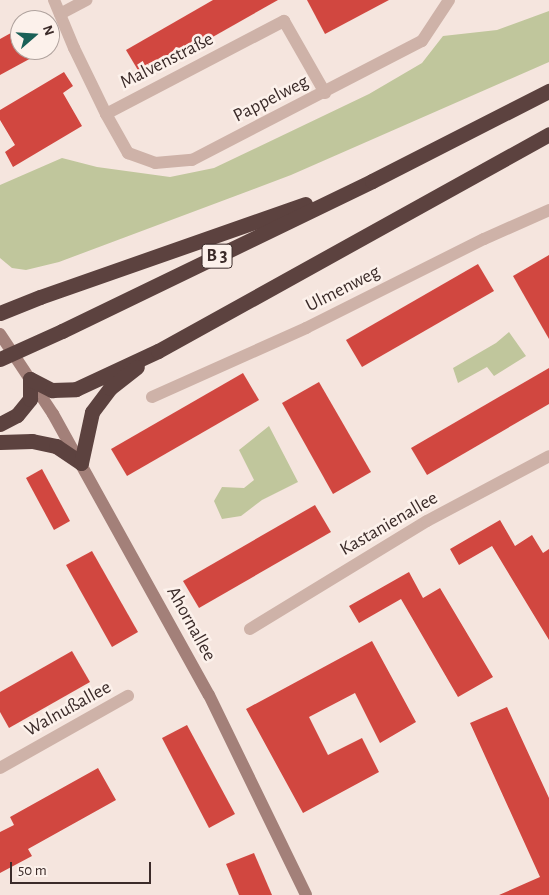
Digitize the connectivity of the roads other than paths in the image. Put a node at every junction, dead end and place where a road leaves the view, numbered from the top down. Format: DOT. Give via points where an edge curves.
graph roads {
  1 [pos="86,0"];
  2 [pos="449,0"];
  3 [pos="60,14"];
  4 [pos="549,91"];
  5 [pos="325,92"];
  6 [pos="106,114"];
  7 [pos="549,134"];
  8 [pos="372,181"];
  9 [pos="549,210"];
  10 [pos="0,313"];
  11 [pos="0,334"];
  12 [pos="158,350"];
  13 [pos="0,359"];
  14 [pos="30,379"];
  15 [pos="152,397"];
  16 [pos="0,424"];
  17 [pos="0,442"];
  18 [pos="549,456"];
  19 [pos="81,463"];
  20 [pos="250,629"];
  21 [pos="128,696"];
  22 [pos="0,768"];
  23 [pos="306,895"];
  1 -- 3 [label="street"];
  2 -- 5 [label="street, Pappelweg" via="422,41"];
  3 -- 6 [label="street, Malvenstraße"];
  4 -- 8 [label="highway, B 3"];
  5 -- 6 [label="street, Pappelweg" via="192,160 156,163 128,153"];
  5 -- 6 [label="street, Malvenstraße" via="284,21"];
  7 -- 12 [label="highway"];
  8 -- 10 [label="highway"];
  8 -- 13 [label="highway, B 3, bridge"];
  9 -- 15 [label="street, Ulmenweg" via="306,328"];
  11 -- 14 [label="street, Ahornallee"];
  12 -- 14 [label="highway" via="76,389 52,390"];
  12 -- 19 [label="highway" via="110,388 92,412"];
  14 -- 16 [label="highway" via="30,399 17,414"];
  14 -- 19 [label="street, Ahornallee"];
  17 -- 19 [label="highway" via="32,441 56,446"];
  18 -- 20 [label="street, Kastanienallee" via="428,521"];
  19 -- 23 [label="street, Ahornallee" via="209,695"];
  21 -- 22 [label="street, Walnußallee"];
}
